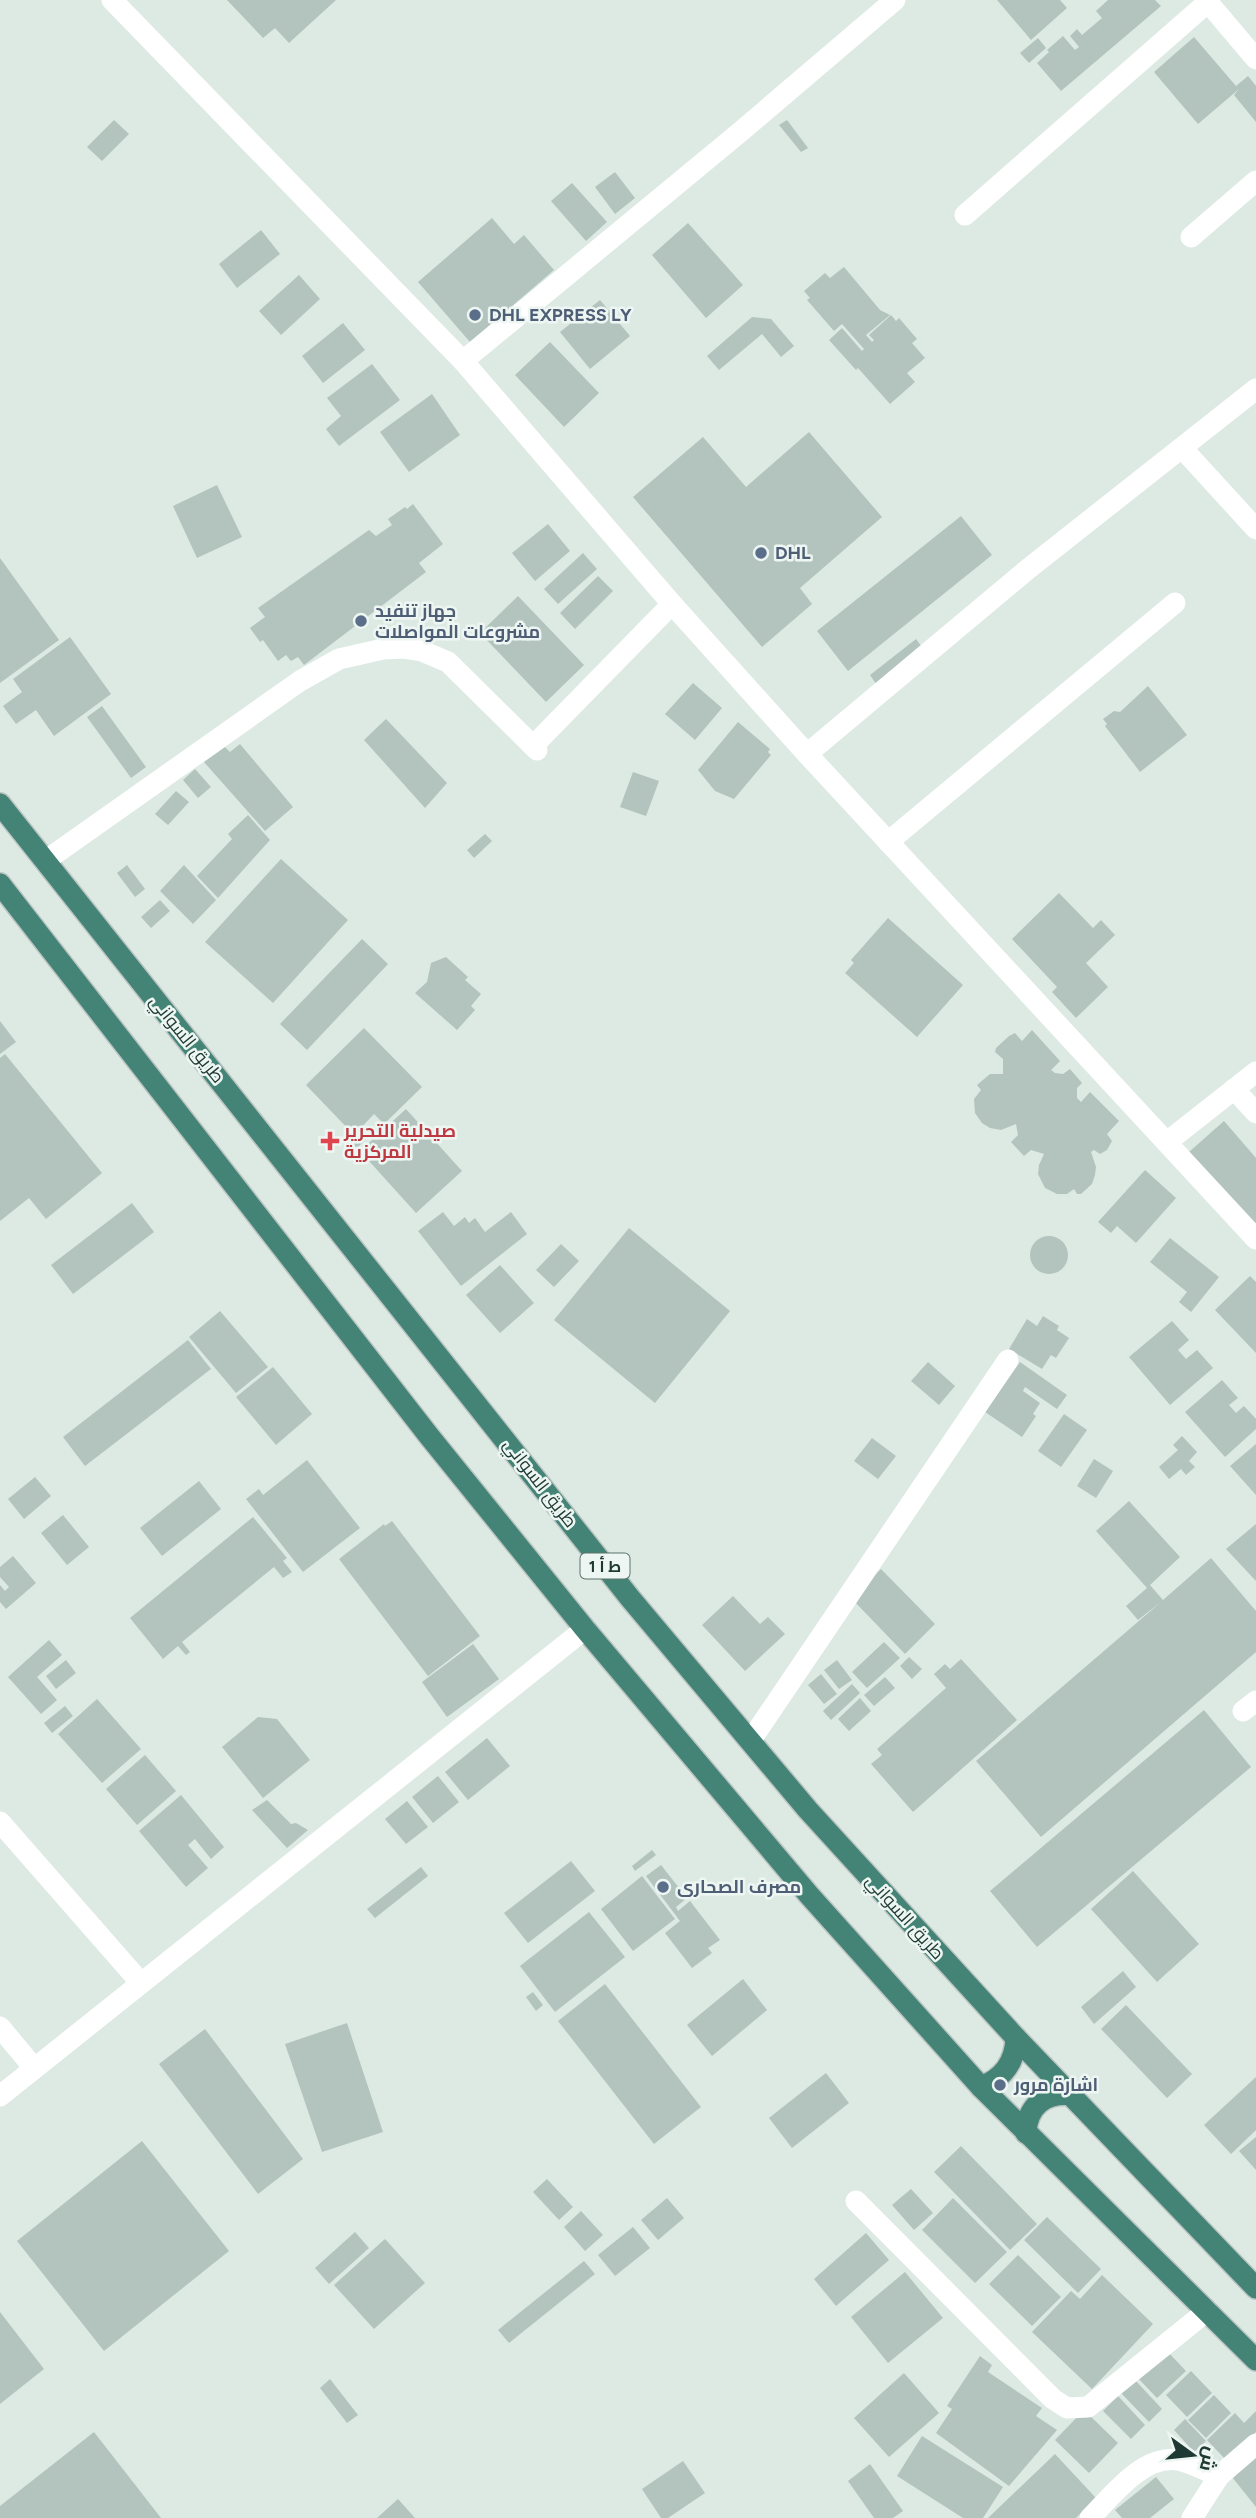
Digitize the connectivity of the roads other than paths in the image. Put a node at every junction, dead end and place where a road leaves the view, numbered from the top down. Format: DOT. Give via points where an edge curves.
graph roads {
  1 [pos="112,0"];
  2 [pos="895,0"];
  3 [pos="1207,1"];
  4 [pos="1256,59"];
  5 [pos="1256,181"];
  6 [pos="964,215"];
  7 [pos="1191,237"];
  8 [pos="463,361"];
  9 [pos="1256,389"];
  10 [pos="1182,448"];
  11 [pos="1256,529"];
  12 [pos="1175,603"];
  13 [pos="672,604"];
  14 [pos="807,754"];
  15 [pos="0,804"];
  16 [pos="888,842"];
  17 [pos="45,861"];
  18 [pos="0,884"];
  19 [pos="1256,1072"];
  20 [pos="1234,1089"];
  21 [pos="1256,1113"];
  22 [pos="1167,1142"];
  23 [pos="1256,1239"];
  24 [pos="1009,1360"];
  25 [pos="585,1629"];
  26 [pos="751,1740"];
  27 [pos="0,1822"];
  28 [pos="141,1983"];
  29 [pos="0,2027"];
  30 [pos="1016,2038"];
  31 [pos="34,2068"];
  32 [pos="981,2087"];
  33 [pos="1072,2095"];
  34 [pos="0,2096"];
  35 [pos="1026,2133"];
  36 [pos="856,2201"];
  37 [pos="1256,2288"];
  38 [pos="1207,2311"];
  39 [pos="1256,2360"];
  40 [pos="1256,2444"];
  41 [pos="1219,2476"];
  42 [pos="1090,2518"];
  43 [pos="1192,2518"];
  1 -- 8 [label="street"];
  2 -- 8 [label="street"];
  3 -- 4 [label="street"];
  3 -- 6 [label="street"];
  5 -- 7 [label="street"];
  8 -- 13 [label="street"];
  9 -- 10 [label="street"];
  10 -- 11 [label="street"];
  10 -- 14 [label="street" via="1028,569"];
  12 -- 16 [label="street"];
  13 -- 14 [label="street"];
  13 -- 17 [label="street" via="535,748 448,663 422,651 383,649 339,659 300,681"];
  14 -- 16 [label="street"];
  15 -- 17 [label="highway, طريق السواني / ط أ 1"];
  16 -- 22 [label="street"];
  17 -- 26 [label="highway, طريق السواني / ط أ 1" via="630,1598"];
  18 -- 25 [label="highway" via="421,1426"];
  19 -- 20 [label="street"];
  20 -- 21 [label="street"];
  20 -- 22 [label="street"];
  22 -- 23 [label="street"];
  24 -- 26 [label="street"];
  25 -- 28 [label="street"];
  25 -- 32 [label="highway" via="809,1895"];
  26 -- 30 [label="highway, طريق السواني / ط أ 1" via="808,1810"];
  27 -- 28 [label="street"];
  28 -- 31 [label="street"];
  29 -- 31 [label="street"];
  30 -- 32 [label="highway" via="1007,2069"];
  30 -- 33 [label="highway, طريق السواني / ط أ 1"];
  31 -- 34 [label="street"];
  32 -- 35 [label="highway"];
  33 -- 35 [label="highway" via="1049,2096 1039,2102 1026,2122"];
  33 -- 37 [label="highway, طريق السواني / ط أ 1"];
  35 -- 38 [label="highway"];
  36 -- 38 [label="street" via="1067,2408 1088,2407"];
  38 -- 39 [label="highway"];
  40 -- 41 [label="street"];
  41 -- 42 [label="street" via="1160,2459 1131,2478"];
  41 -- 43 [label="street"];
}
